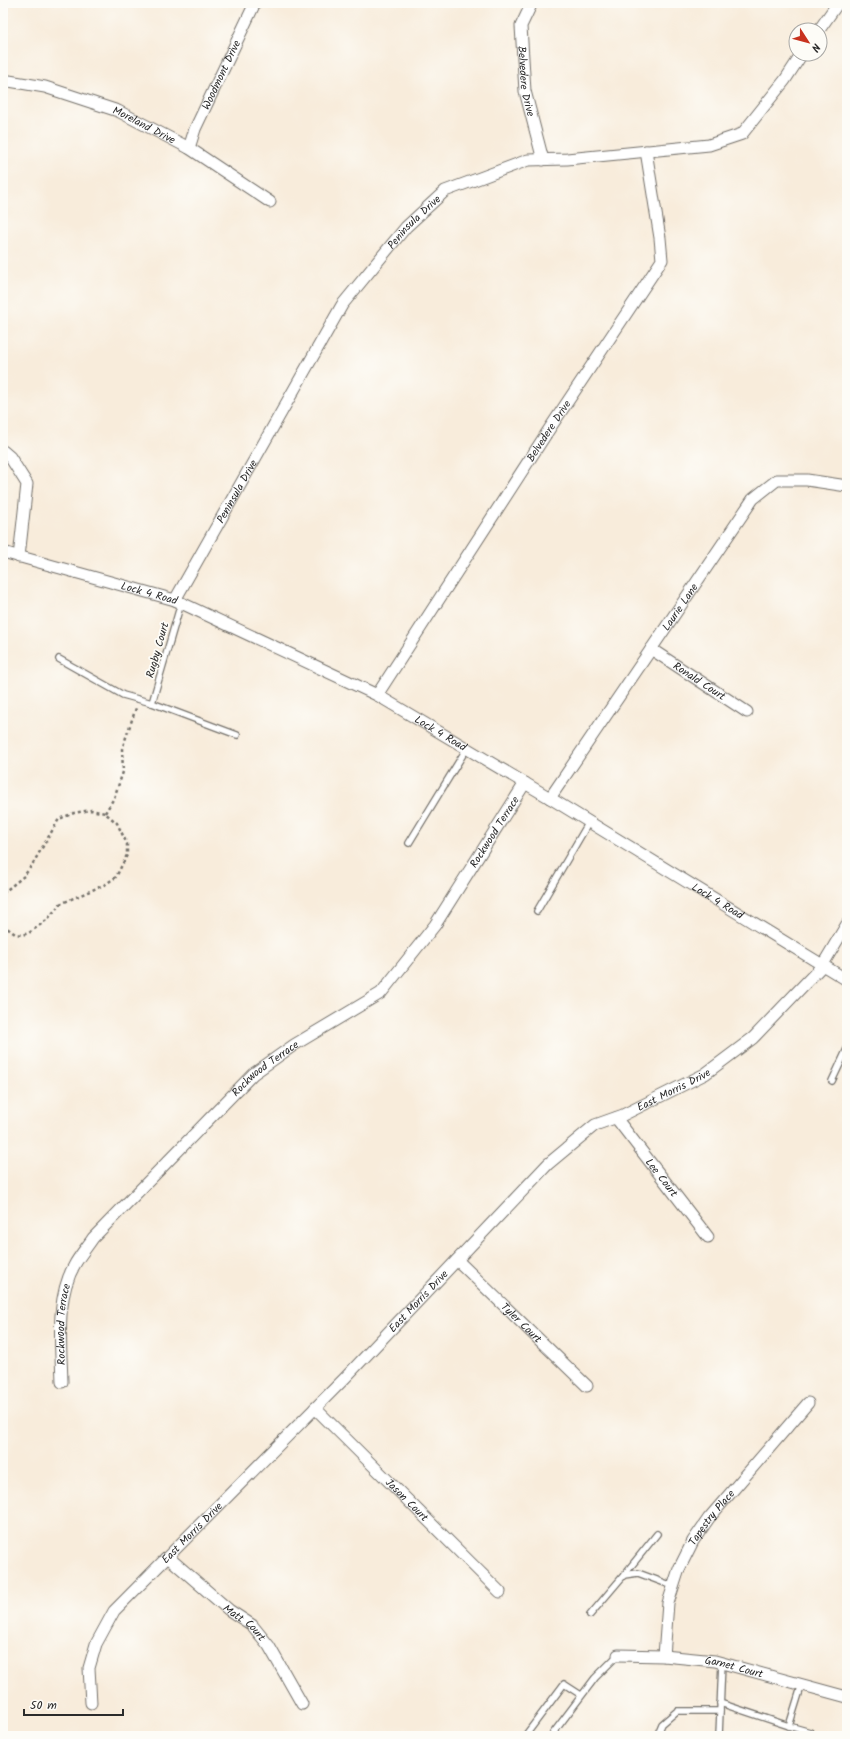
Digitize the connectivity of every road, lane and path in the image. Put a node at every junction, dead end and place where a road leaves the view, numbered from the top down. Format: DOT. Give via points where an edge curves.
graph roads {
  1 [pos="255,3"];
  2 [pos="532,3"];
  3 [pos="838,3"];
  4 [pos="825,22"];
  5 [pos="797,62"];
  6 [pos="3,80"];
  7 [pos="189,148"];
  8 [pos="646,151"];
  9 [pos="543,160"];
  10 [pos="270,202"];
  11 [pos="3,451"];
  12 [pos="847,486"];
  13 [pos="3,552"];
  14 [pos="19,557"];
  15 [pos="178,602"];
  16 [pos="651,649"];
  17 [pos="59,660"];
  18 [pos="377,695"];
  19 [pos="139,700"];
  20 [pos="152,703"];
  21 [pos="747,712"];
  22 [pos="237,735"];
  23 [pos="467,748"];
  24 [pos="525,783"];
  25 [pos="550,798"];
  26 [pos="105,813"];
  27 [pos="589,822"];
  28 [pos="409,843"];
  29 [pos="3,893"];
  30 [pos="537,911"];
  31 [pos="847,924"];
  32 [pos="3,925"];
  33 [pos="822,966"];
  34 [pos="847,980"];
  35 [pos="847,1049"];
  36 [pos="832,1080"];
  37 [pos="616,1118"];
  38 [pos="708,1237"];
  39 [pos="457,1260"];
  40 [pos="62,1382"];
  41 [pos="587,1386"];
  42 [pos="808,1403"];
  43 [pos="315,1408"];
  44 [pos="656,1534"];
  45 [pos="168,1557"];
  46 [pos="624,1575"];
  47 [pos="673,1586"];
  48 [pos="500,1592"];
  49 [pos="590,1615"];
  50 [pos="618,1655"];
  51 [pos="664,1656"];
  52 [pos="722,1662"];
  53 [pos="802,1684"];
  54 [pos="581,1695"];
  55 [pos="847,1697"];
  56 [pos="720,1702"];
  57 [pos="91,1703"];
  58 [pos="302,1704"];
  59 [pos="720,1711"];
  60 [pos="789,1726"];
  61 [pos="525,1736"];
  62 [pos="551,1736"];
  63 [pos="657,1736"];
  64 [pos="719,1736"];
  65 [pos="809,1736"];
  1 -- 7 [label="street, Woodmont Drive" via="195,129"];
  2 -- 9 [label="street, Belvedere Drive" via="521,26 525,91"];
  3 -- 4 [label="street"];
  5 -- 8 [label="street, Peninsula Drive" via="742,134 709,145"];
  6 -- 7 [label="street, Moreland Drive" via="46,87 118,111"];
  7 -- 10 [label="street, Moreland Drive"];
  8 -- 9 [label="street, Peninsula Drive"];
  8 -- 18 [label="street, Belvedere Drive" via="662,260"];
  9 -- 15 [label="street, Peninsula Drive" via="528,160 445,191 406,227 342,305"];
  11 -- 14 [label="street" via="10,457 27,484"];
  12 -- 16 [label="street, Laurie Lane" via="807,480 777,480 753,499"];
  13 -- 14 [label="street, Lock 4 Road"];
  14 -- 15 [label="street, Lock 4 Road"];
  15 -- 18 [label="street, Lock 4 Road"];
  15 -- 20 [label="lane, Rugby Court"];
  16 -- 21 [label="street, Ronald Court"];
  16 -- 25 [label="street, Laurie Lane"];
  17 -- 19 [label="lane" via="123,695"];
  18 -- 23 [label="street, Lock 4 Road"];
  19 -- 20 [label="lane"];
  19 -- 26 [label="path" via="122,749 123,772 114,798"];
  20 -- 22 [label="lane"];
  23 -- 24 [label="street, Lock 4 Road"];
  23 -- 28 [label="lane"];
  24 -- 25 [label="street, Lock 4 Road"];
  24 -- 40 [label="street, Rockwood Terrace" via="435,925 381,994 294,1045 253,1074 93,1238 74,1264 66,1286 61,1316"];
  25 -- 27 [label="street, Lock 4 Road"];
  26 -- 29 [label="path" via="91,810 59,819 24,876"];
  26 -- 32 [label="path" via="117,823 127,844 127,855 116,877 60,904 48,919 29,933 15,934"];
  27 -- 30 [label="lane"];
  27 -- 33 [label="street, Lock 4 Road"];
  31 -- 33 [label="street, East Morris Drive"];
  33 -- 34 [label="street, Lock 4 Road"];
  33 -- 37 [label="street, East Morris Drive" via="753,1038 705,1074"];
  35 -- 36 [label="lane"];
  37 -- 38 [label="street, Lee Court"];
  37 -- 39 [label="street, East Morris Drive" via="595,1125 548,1164"];
  39 -- 41 [label="street, Tyler Court"];
  39 -- 43 [label="street, East Morris Drive"];
  42 -- 47 [label="street, Tapestry Place" via="709,1518 693,1541"];
  43 -- 45 [label="street, East Morris Drive"];
  43 -- 48 [label="street, Jason Court"];
  44 -- 46 [label="lane"];
  45 -- 57 [label="street, East Morris Drive" via="114,1611 96,1644 89,1668"];
  45 -- 58 [label="street, Matt Court" via="229,1610 252,1625 269,1646"];
  46 -- 47 [label="lane" via="638,1573"];
  46 -- 49 [label="lane"];
  47 -- 51 [label="street, Tapestry Place" via="668,1603"];
  50 -- 51 [label="street, Garnet Court"];
  50 -- 54 [label="lane"];
  51 -- 52 [label="street, Garnet Court"];
  52 -- 53 [label="street, Garnet Court"];
  52 -- 56 [label="lane"];
  53 -- 55 [label="street, Garnet Court"];
  53 -- 60 [label="lane"];
  54 -- 61 [label="lane" via="564,1684"];
  54 -- 62 [label="lane"];
  56 -- 59 [label="lane"];
  56 -- 60 [label="lane"];
  59 -- 63 [label="lane" via="677,1711 662,1724"];
  59 -- 64 [label="lane"];
  60 -- 65 [label="lane" via="810,1732"];
}
